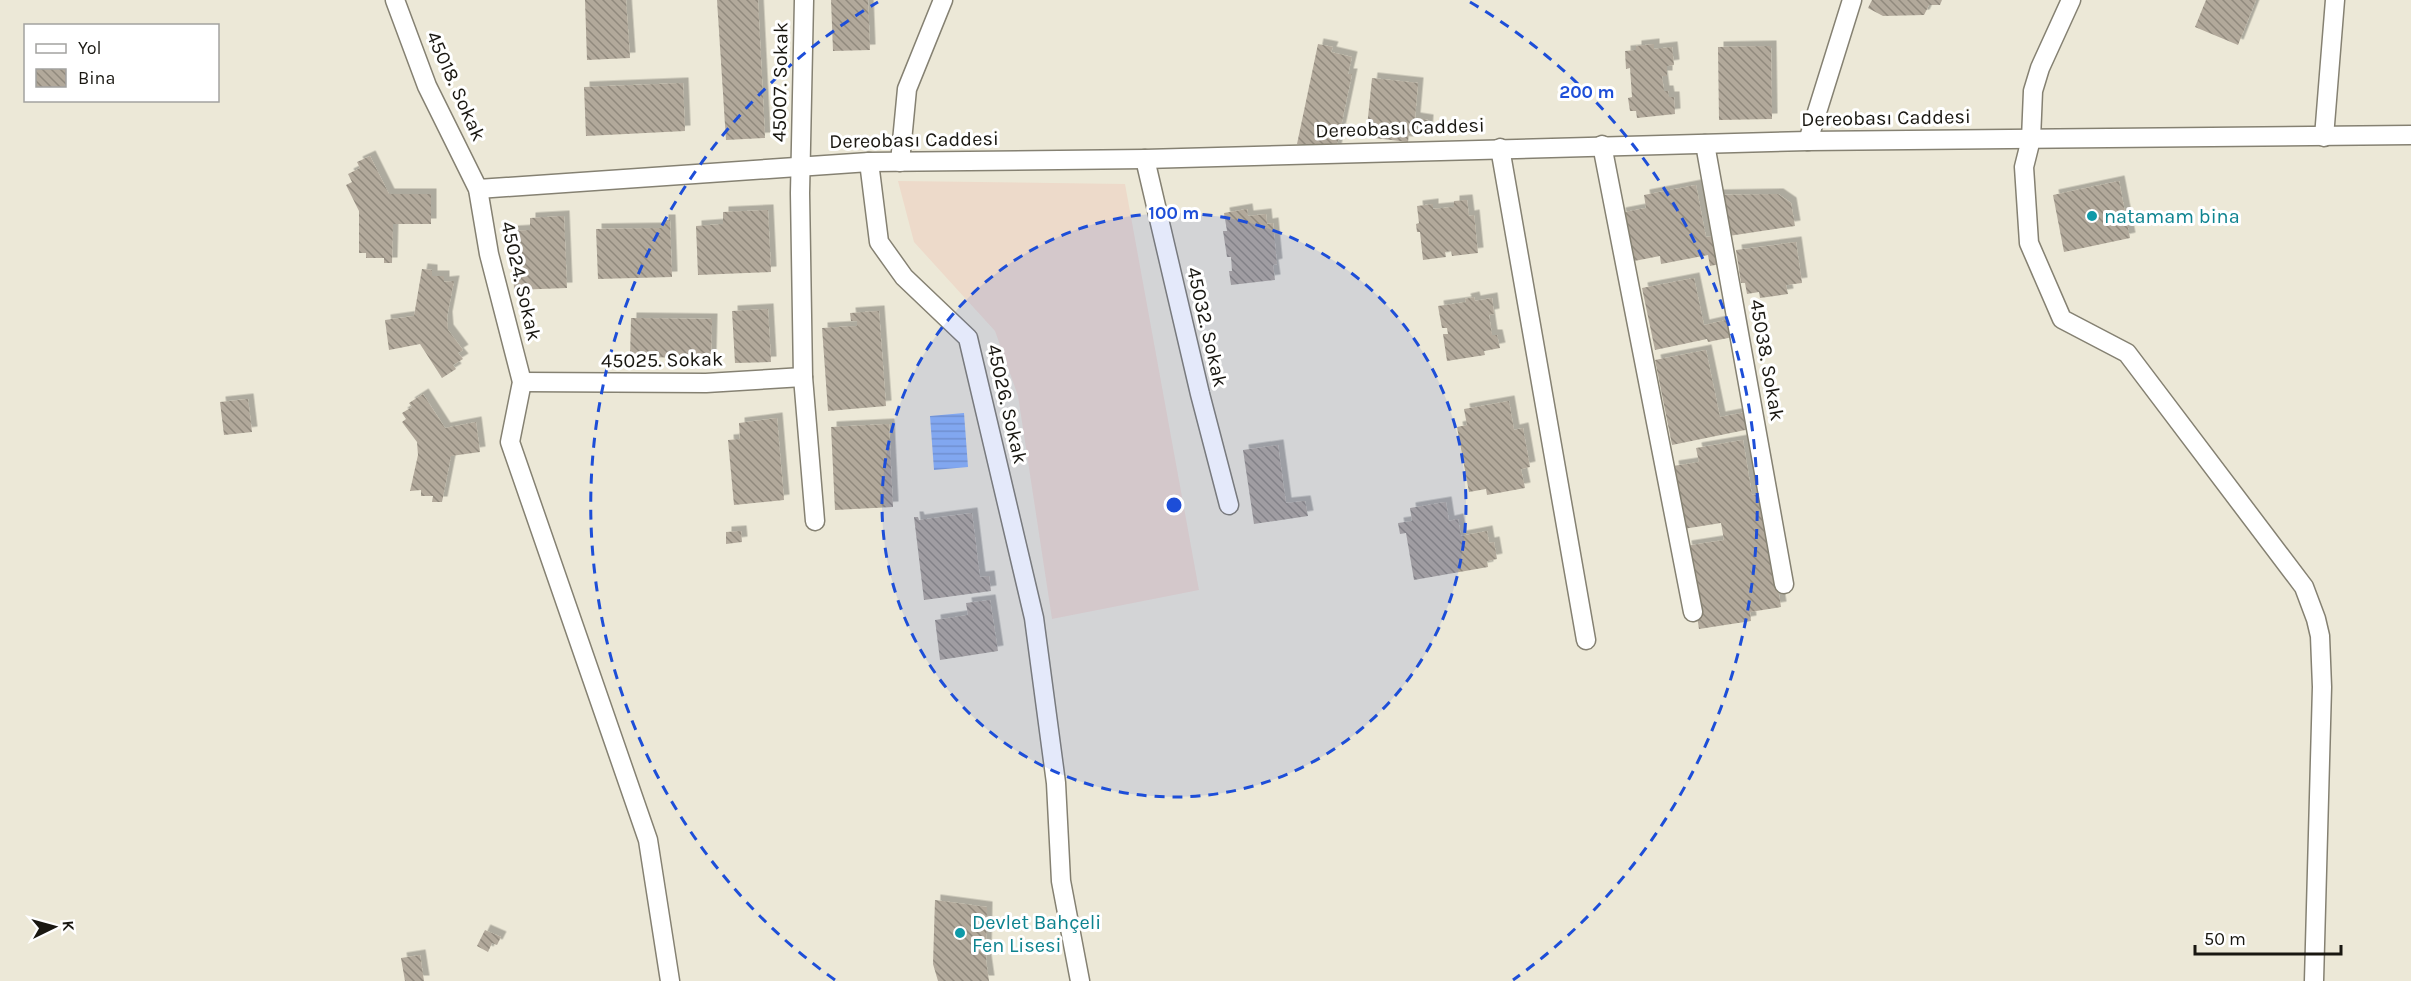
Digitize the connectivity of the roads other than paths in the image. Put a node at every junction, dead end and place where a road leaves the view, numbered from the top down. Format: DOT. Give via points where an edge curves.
graph roads {
  1 [pos="394,0"];
  2 [pos="804,0"];
  3 [pos="943,0"];
  4 [pos="1852,0"];
  5 [pos="2071,0"];
  6 [pos="2335,0"];
  7 [pos="2411,135"];
  8 [pos="2324,137"];
  9 [pos="2031,139"];
  10 [pos="1808,141"];
  11 [pos="1705,144"];
  12 [pos="1602,145"];
  13 [pos="1500,148"];
  14 [pos="1146,159"];
  15 [pos="869,162"];
  16 [pos="900,162"];
  17 [pos="802,165"];
  18 [pos="478,189"];
  19 [pos="803,377"];
  20 [pos="522,382"];
  21 [pos="1229,505"];
  22 [pos="815,521"];
  23 [pos="1784,584"];
  24 [pos="1693,612"];
  25 [pos="1586,640"];
  26 [pos="1078,974"];
  27 [pos="670,981"];
  28 [pos="1090,981"];
  29 [pos="2314,981"];
  1 -- 18 [label="street, 45018. Sokak" via="427,86"];
  2 -- 17 [label="street, 45007. Sokak"];
  3 -- 16 [label="street" via="907,89"];
  4 -- 10 [label="street"];
  5 -- 9 [label="street" via="2033,91"];
  6 -- 8 [label="street"];
  7 -- 8 [label="street, Dereobası Caddesi"];
  8 -- 9 [label="street, Dereobası Caddesi"];
  9 -- 10 [label="street, Dereobası Caddesi"];
  9 -- 29 [label="street" via="2024,167 2029,243 2062,319 2127,353 2304,587 2316,620 2322,687"];
  10 -- 11 [label="street, Dereobası Caddesi"];
  11 -- 12 [label="street, Dereobası Caddesi"];
  11 -- 23 [label="street, 45038. Sokak"];
  12 -- 13 [label="street, Dereobası Caddesi"];
  12 -- 24 [label="street"];
  13 -- 14 [label="street, Dereobası Caddesi"];
  13 -- 25 [label="street"];
  14 -- 16 [label="street, Dereobası Caddesi"];
  14 -- 21 [label="street, 45032. Sokak"];
  15 -- 16 [label="street, Dereobası Caddesi"];
  15 -- 17 [label="street, Dereobası Caddesi"];
  15 -- 26 [label="street, 45026. Sokak" via="879,242 904,277 969,338 1034,618 1056,783 1061,881"];
  17 -- 18 [label="street, Dereobası Caddesi"];
  17 -- 19 [label="street"];
  18 -- 20 [label="street, 45024. Sokak" via="489,254"];
  19 -- 20 [label="street, 45025. Sokak" via="706,383"];
  19 -- 22 [label="street"];
  20 -- 27 [label="street" via="510,442 648,840"];
  26 -- 28 [label="street"];
}
